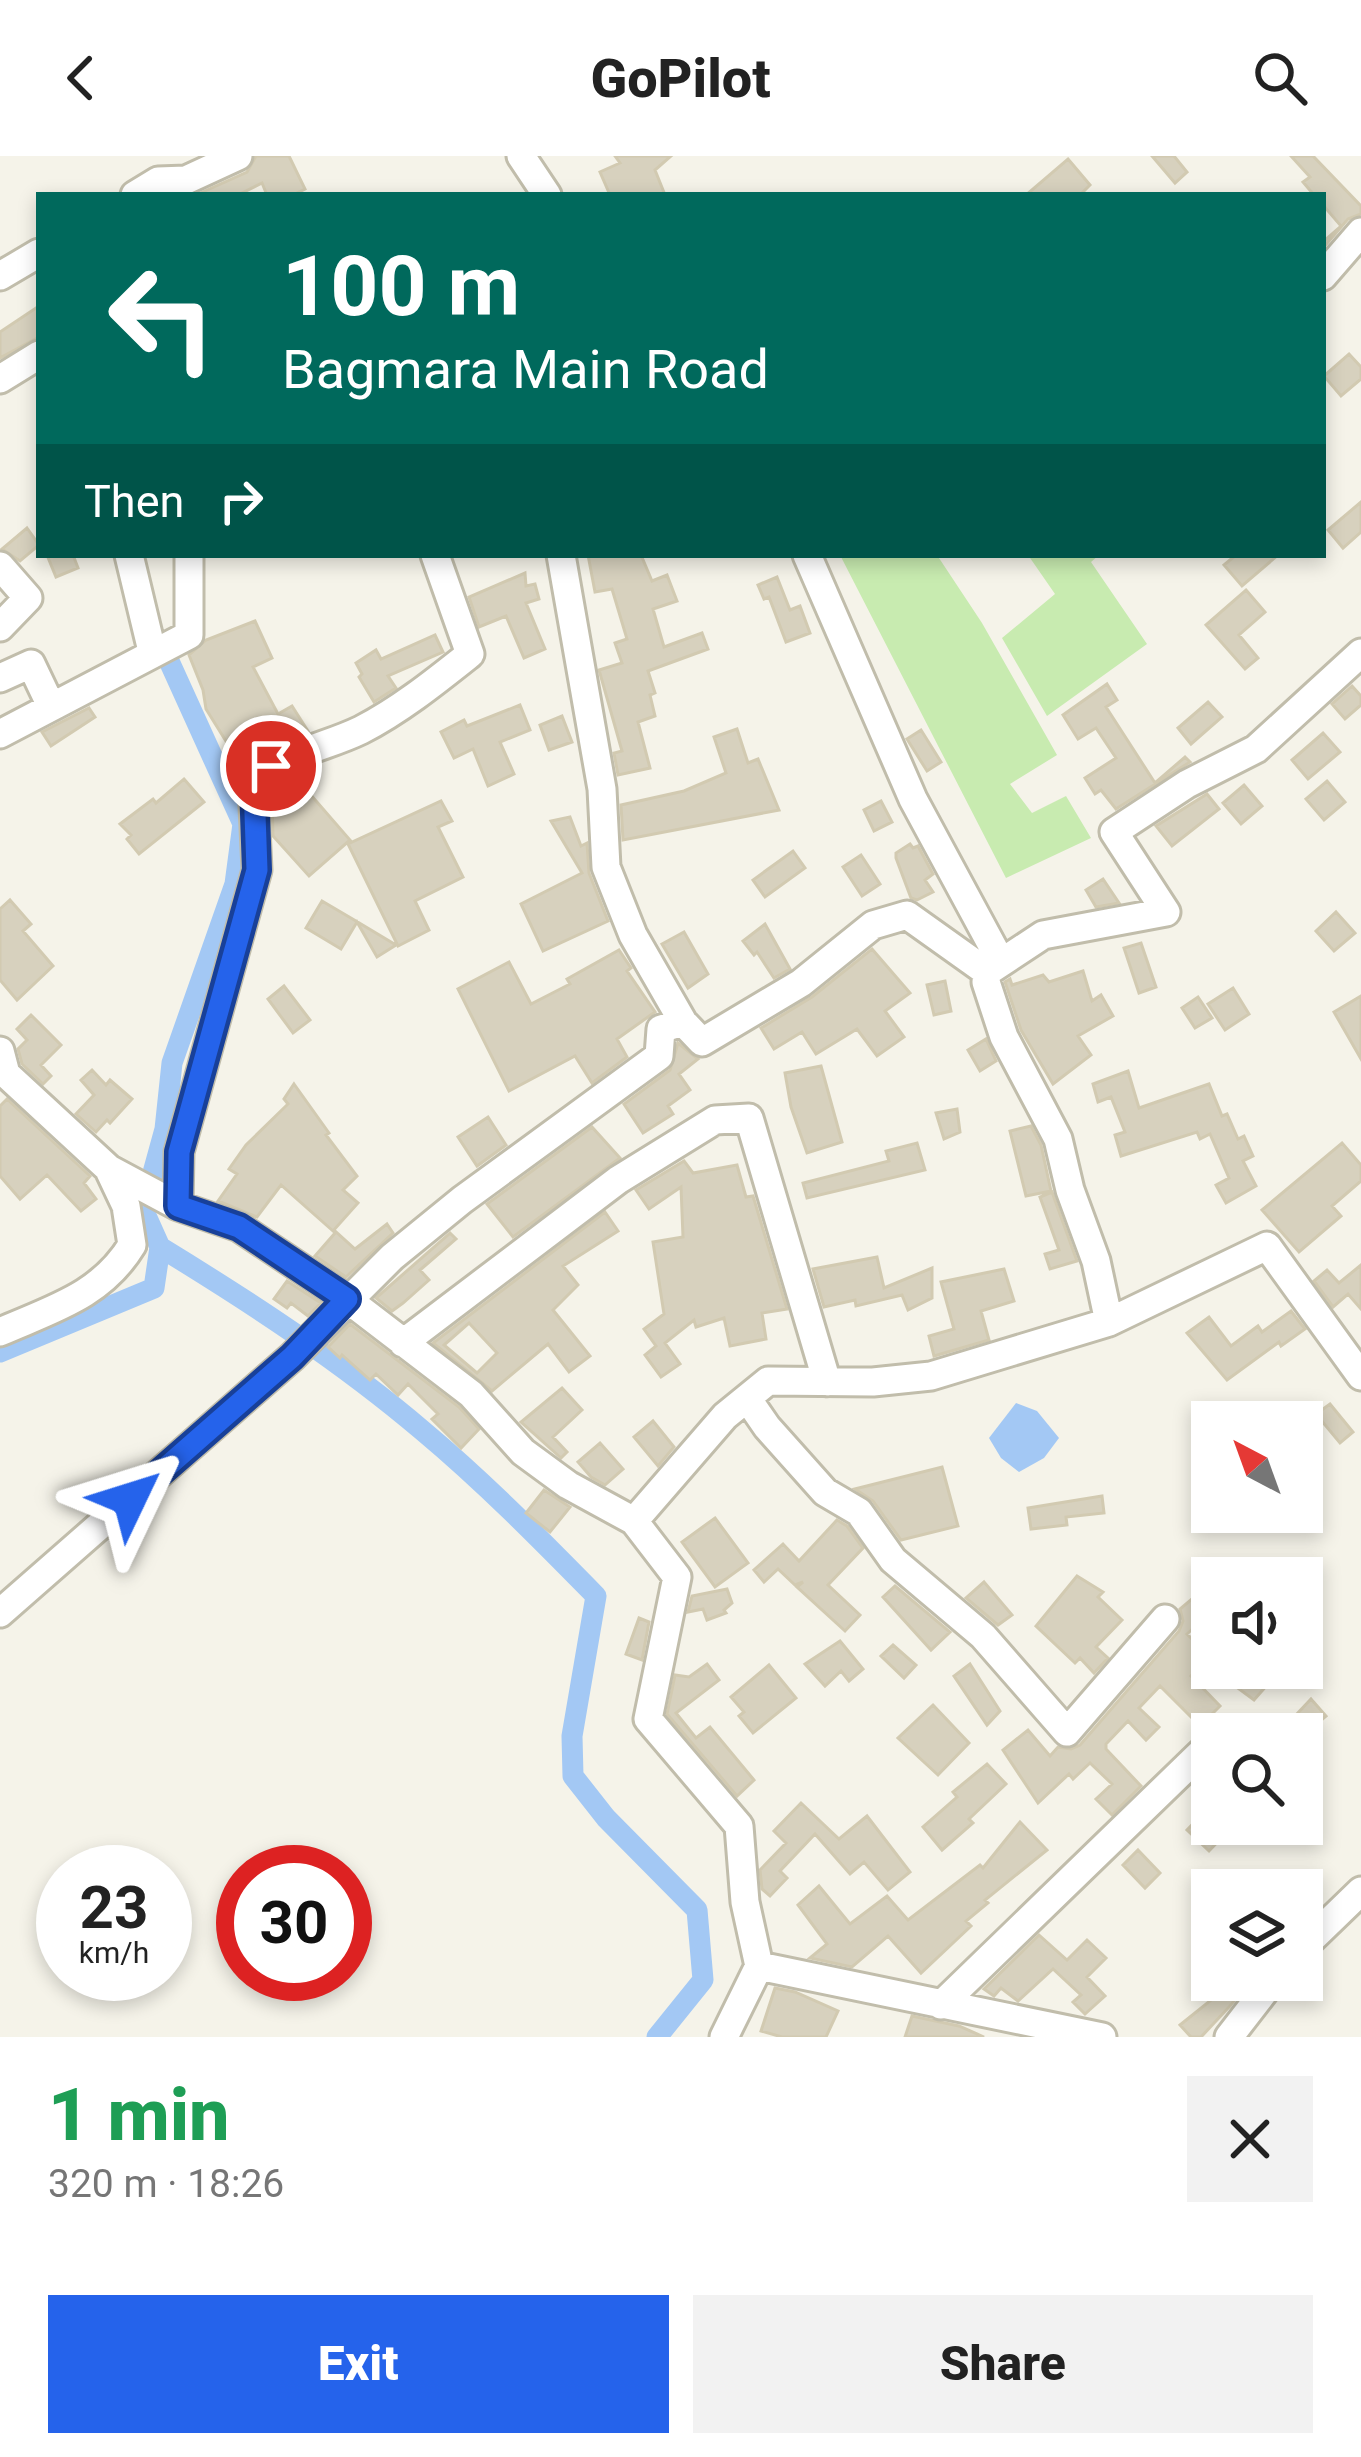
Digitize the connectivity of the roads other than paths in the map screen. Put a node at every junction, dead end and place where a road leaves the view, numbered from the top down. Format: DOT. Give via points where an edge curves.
graph roads {
  1 [pos="238,156"];
  2 [pos="521,156"];
  3 [pos="151,182"];
  4 [pos="545,192"];
  5 [pos="1361,232"];
  6 [pos="36,255"];
  7 [pos="1326,273"];
  8 [pos="0,276"];
  9 [pos="36,357"];
  10 [pos="0,379"];
  11 [pos="130,558"];
  12 [pos="189,558"];
  13 [pos="437,558"];
  14 [pos="562,558"];
  15 [pos="808,558"];
  16 [pos="0,566"];
  17 [pos="0,627"];
  18 [pos="152,651"];
  19 [pos="1361,653"];
  20 [pos="0,678"];
  21 [pos="51,706"];
  22 [pos="0,734"];
  23 [pos="994,967"];
  24 [pos="683,1022"];
  25 [pos="0,1051"];
  26 [pos="117,1174"];
  27 [pos="173,1202"];
  28 [pos="347,1299"];
  29 [pos="1109,1322"];
  30 [pos="0,1332"];
  31 [pos="403,1342"];
  32 [pos="1361,1376"];
  33 [pos="827,1382"];
  34 [pos="747,1398"];
  35 [pos="634,1521"];
  36 [pos="0,1612"];
  37 [pos="1165,1619"];
  38 [pos="1191,1763"];
  39 [pos="1361,1891"];
  40 [pos="1323,1928"];
  41 [pos="759,1966"];
  42 [pos="1257,2001"];
  43 [pos="941,2006"];
  44 [pos="724,2037"];
  45 [pos="1102,2037"];
  46 [pos="1229,2037"];
  1 -- 3 [label="street" via="186,180"];
  2 -- 4 [label="street"];
  5 -- 7 [label="street"];
  6 -- 8 [label="street"];
  9 -- 10 [label="street"];
  11 -- 18 [label="street"];
  12 -- 18 [label="street" via="189,635"];
  13 -- 27 [label="street" via="470,654 378,719 271,766 254,786 257,870 179,1152"];
  14 -- 24 [label="street" via="602,789 606,867"];
  15 -- 23 [label="street"];
  16 -- 17 [label="street" via="28,598"];
  18 -- 21 [label="street"];
  19 -- 23 [label="street" via="1256,749 1114,832 1166,912 1042,935"];
  20 -- 21 [label="street" via="31,664"];
  21 -- 22 [label="street"];
  23 -- 24 [label="street" via="907,915 873,925 801,983 702,1042"];
  23 -- 29 [label="street" via="986,982 1004,1037 1058,1139"];
  24 -- 28 [label="street" via="661,1029 658,1056 462,1200"];
  25 -- 26 [label="street" via="6,1074"];
  26 -- 27 [label="street"];
  26 -- 30 [label="street" via="132,1245 116,1271 80,1297"];
  27 -- 28 [label="street" via="239,1227"];
  28 -- 31 [label="street"];
  28 -- 36 [label="street" via="292,1357"];
  29 -- 32 [label="street" via="1267,1246"];
  29 -- 33 [label="street" via="931,1376"];
  31 -- 33 [label="street" via="618,1180 715,1120 749,1118"];
  31 -- 35 [label="street" via="471,1394 523,1452"];
  33 -- 34 [label="street" via="768,1381"];
  34 -- 35 [label="street"];
  34 -- 37 [label="street" via="825,1492 860,1512 892,1560 983,1636 1067,1732"];
  35 -- 41 [label="street" via="677,1577 648,1719 739,1826"];
  38 -- 43 [label="street"];
  39 -- 40 [label="street"];
  41 -- 43 [label="street"];
  41 -- 44 [label="street"];
  42 -- 46 [label="street"];
  43 -- 45 [label="street"];
}
